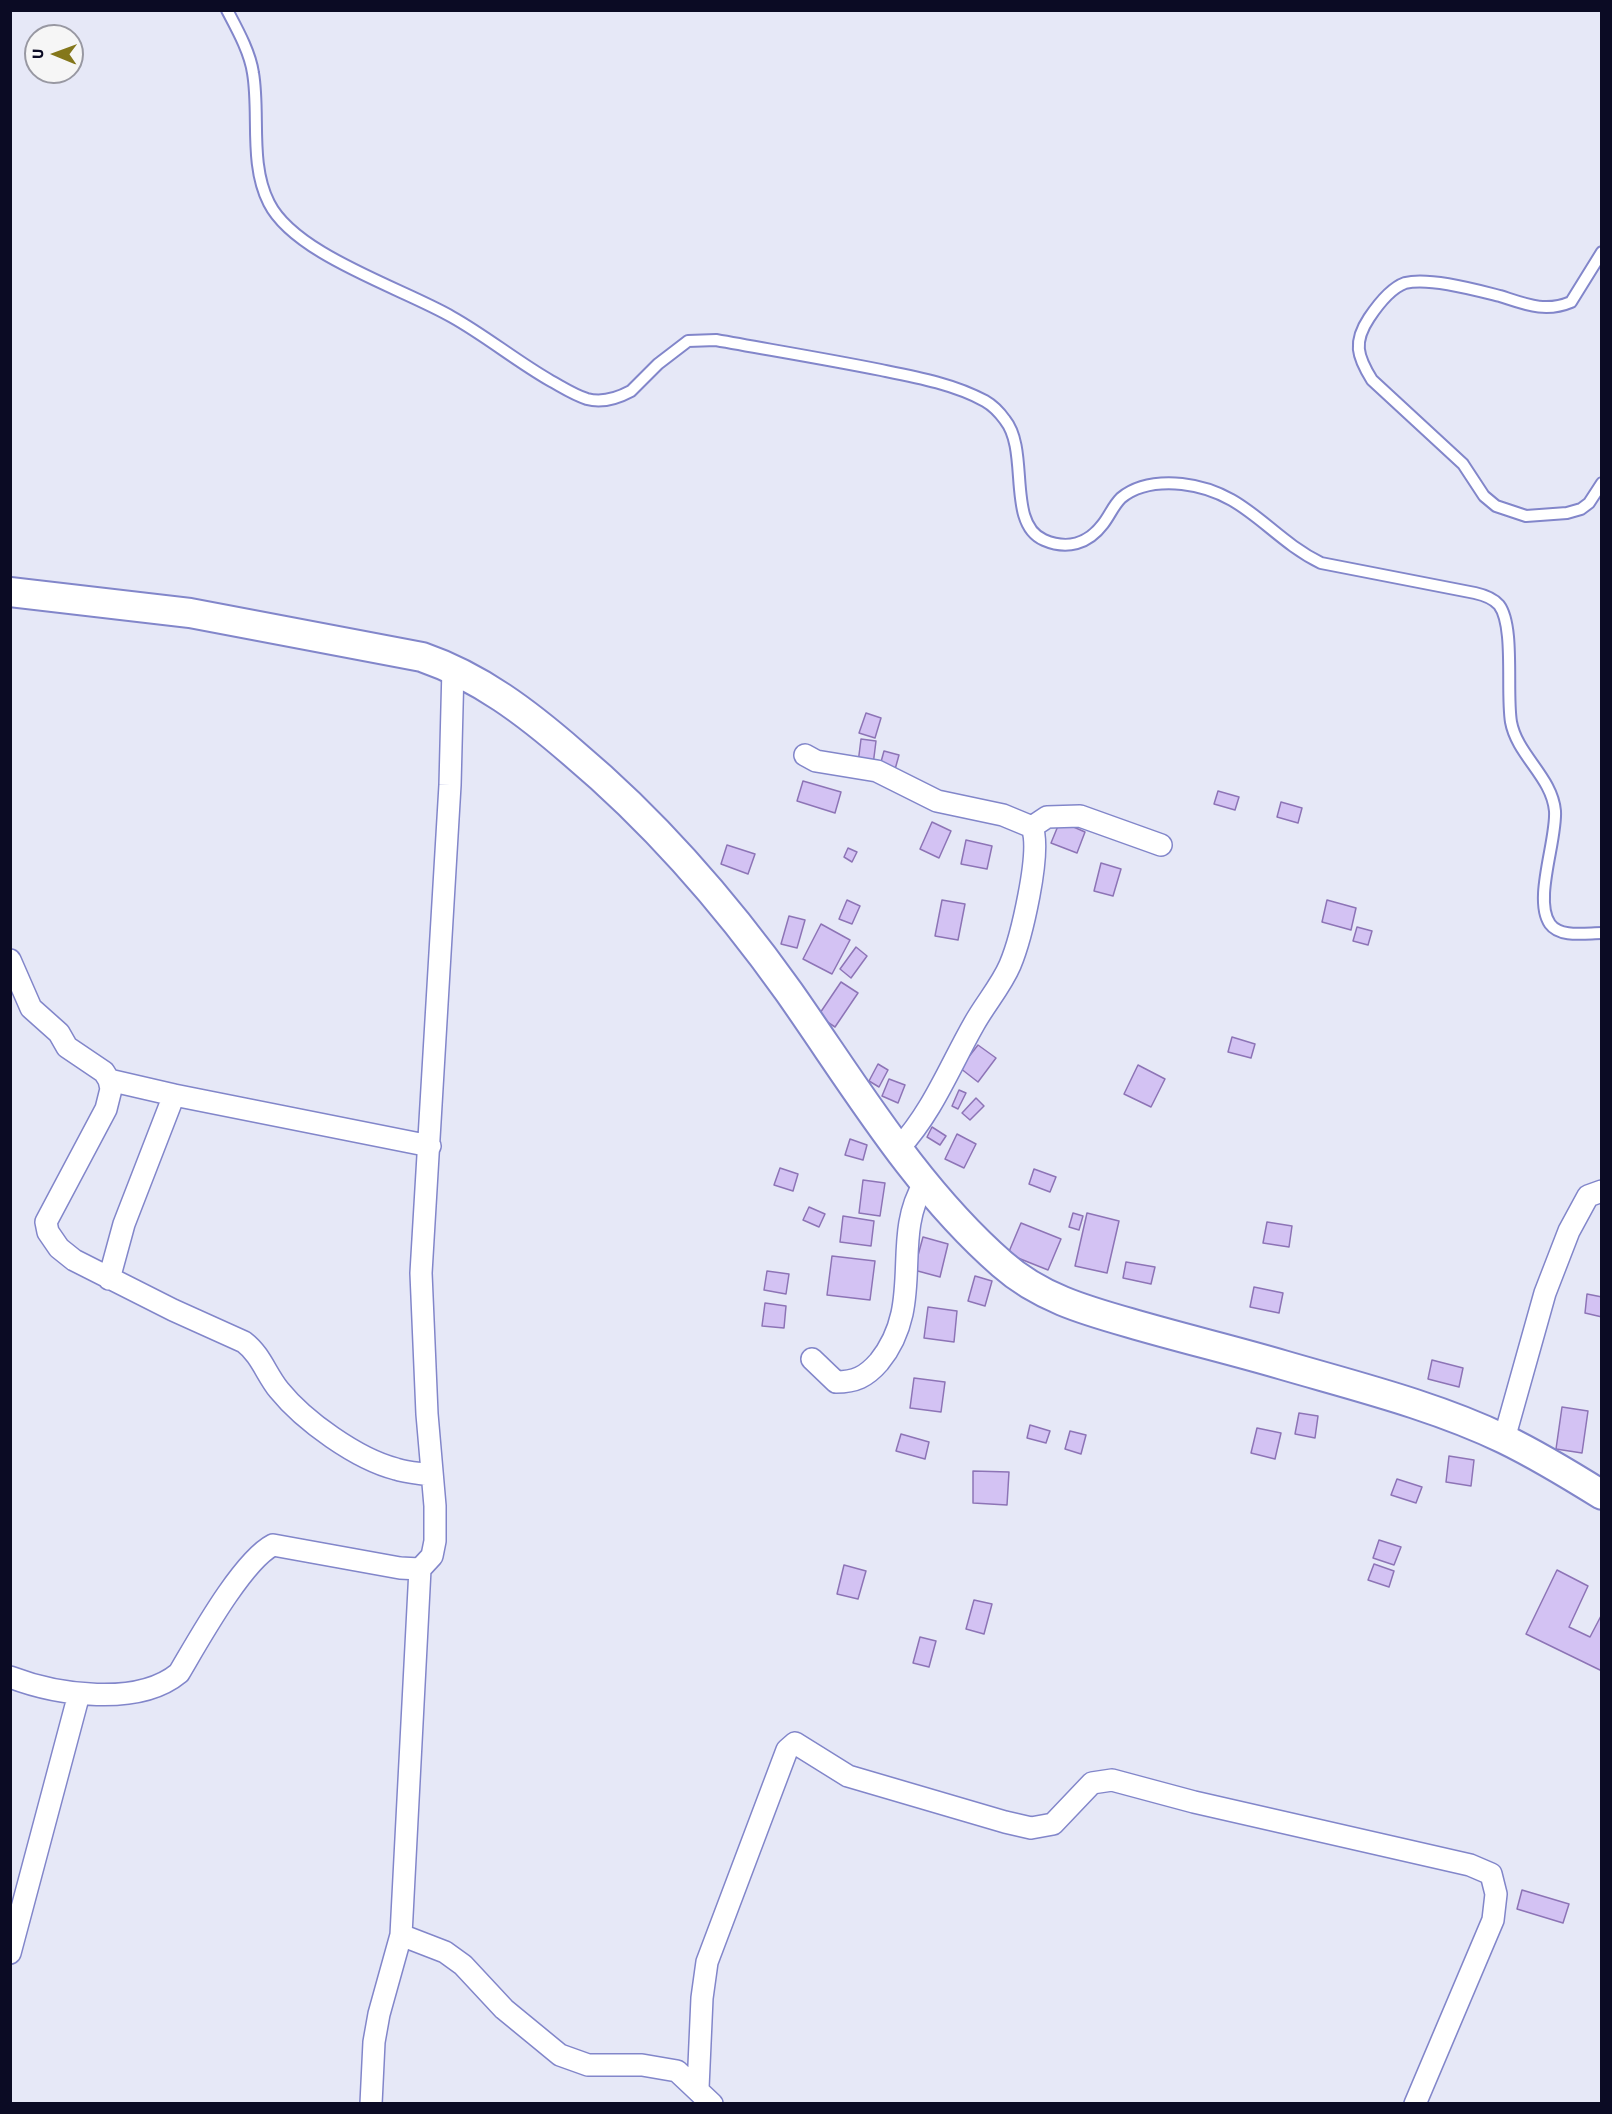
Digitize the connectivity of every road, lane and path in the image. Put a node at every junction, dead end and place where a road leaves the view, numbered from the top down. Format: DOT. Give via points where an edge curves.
graph roads {
  1 [pos="227,10"];
  2 [pos="1602,252"];
  3 [pos="1602,483"];
  4 [pos="10,592"];
  5 [pos="453,668"];
  6 [pos="805,755"];
  7 [pos="1032,827"];
  8 [pos="1161,845"];
  9 [pos="1602,933"];
  10 [pos="10,960"];
  11 [pos="110,1080"];
  12 [pos="174,1095"];
  13 [pos="430,1146"];
  14 [pos="899,1148"];
  15 [pos="924,1184"];
  16 [pos="1602,1191"];
  17 [pos="109,1279"];
  18 [pos="813,1359"];
  19 [pos="1504,1439"];
  20 [pos="432,1475"];
  21 [pos="1602,1495"];
  22 [pos="420,1569"];
  23 [pos="10,1677"];
  24 [pos="79,1694"];
  25 [pos="401,1935"];
  26 [pos="10,1953"];
  27 [pos="698,2088"];
  28 [pos="371,2103"];
  29 [pos="712,2103"];
  30 [pos="1416,2103"];
  1 -- 9 [label="lane" via="253,73 264,191 289,228 312,246 452,317 513,359 574,393 589,399 621,396 680,346 698,339 913,377 987,402 1004,418 1018,450 1025,519 1033,532 1052,543 1084,542 1104,524 1112,507 1133,490 1150,484 1181,484 1223,494 1249,509 1303,554 1321,563 1475,593 1495,601 1508,623 1512,724 1517,741 1550,791 1555,813 1544,894 1548,921 1554,929 1566,933"];
  2 -- 3 [label="lane" via="1571,302 1549,308 1458,287 1405,283 1372,313 1358,343 1363,365 1372,380 1463,464 1484,496 1496,506 1526,516 1567,513 1589,503"];
  4 -- 5 [label="main road" via="190,613 422,657"];
  5 -- 13 [label="street"];
  5 -- 14 [label="main road" via="531,717 626,798 734,918"];
  6 -- 7 [label="street" via="816,761 877,771 937,801 1003,815"];
  7 -- 8 [label="street" via="1047,817 1080,816"];
  7 -- 14 [label="street" via="1034,849 1029,890 1010,965 916,1130"];
  10 -- 11 [label="street" via="31,1008 59,1033 67,1047"];
  11 -- 12 [label="street"];
  11 -- 17 [label="street" via="106,1109 46,1222 59,1248"];
  12 -- 13 [label="street"];
  12 -- 17 [label="street" via="124,1224"];
  13 -- 20 [label="street" via="421,1273"];
  14 -- 15 [label="main road"];
  15 -- 18 [label="street" via="911,1211 905,1303 893,1345 861,1379 851,1382 836,1382"];
  15 -- 19 [label="main road" via="998,1262 1031,1287 1088,1312 1281,1364"];
  16 -- 19 [label="street" via="1588,1196 1557,1258"];
  17 -- 20 [label="street" via="244,1342 294,1405 359,1454 395,1469"];
  19 -- 21 [label="main road"];
  20 -- 22 [label="street" via="435,1541 432,1556"];
  22 -- 24 [label="street" via="273,1545 254,1560 179,1673 168,1682 151,1689"];
  22 -- 25 [label="street"];
  23 -- 24 [label="street" via="37,1687"];
  24 -- 26 [label="street"];
  25 -- 27 [label="street" via="444,1952 463,1965 504,2008 560,2055 588,2066 661,2067 677,2071"];
  25 -- 28 [label="street" via="375,2032"];
  27 -- 29 [label="street"];
  27 -- 30 [label="street" via="707,1962 787,1750 795,1743 848,1776 1031,1827 1053,1824 1092,1783 1112,1780 1470,1865 1491,1874 1496,1894 1493,1920"];
}
